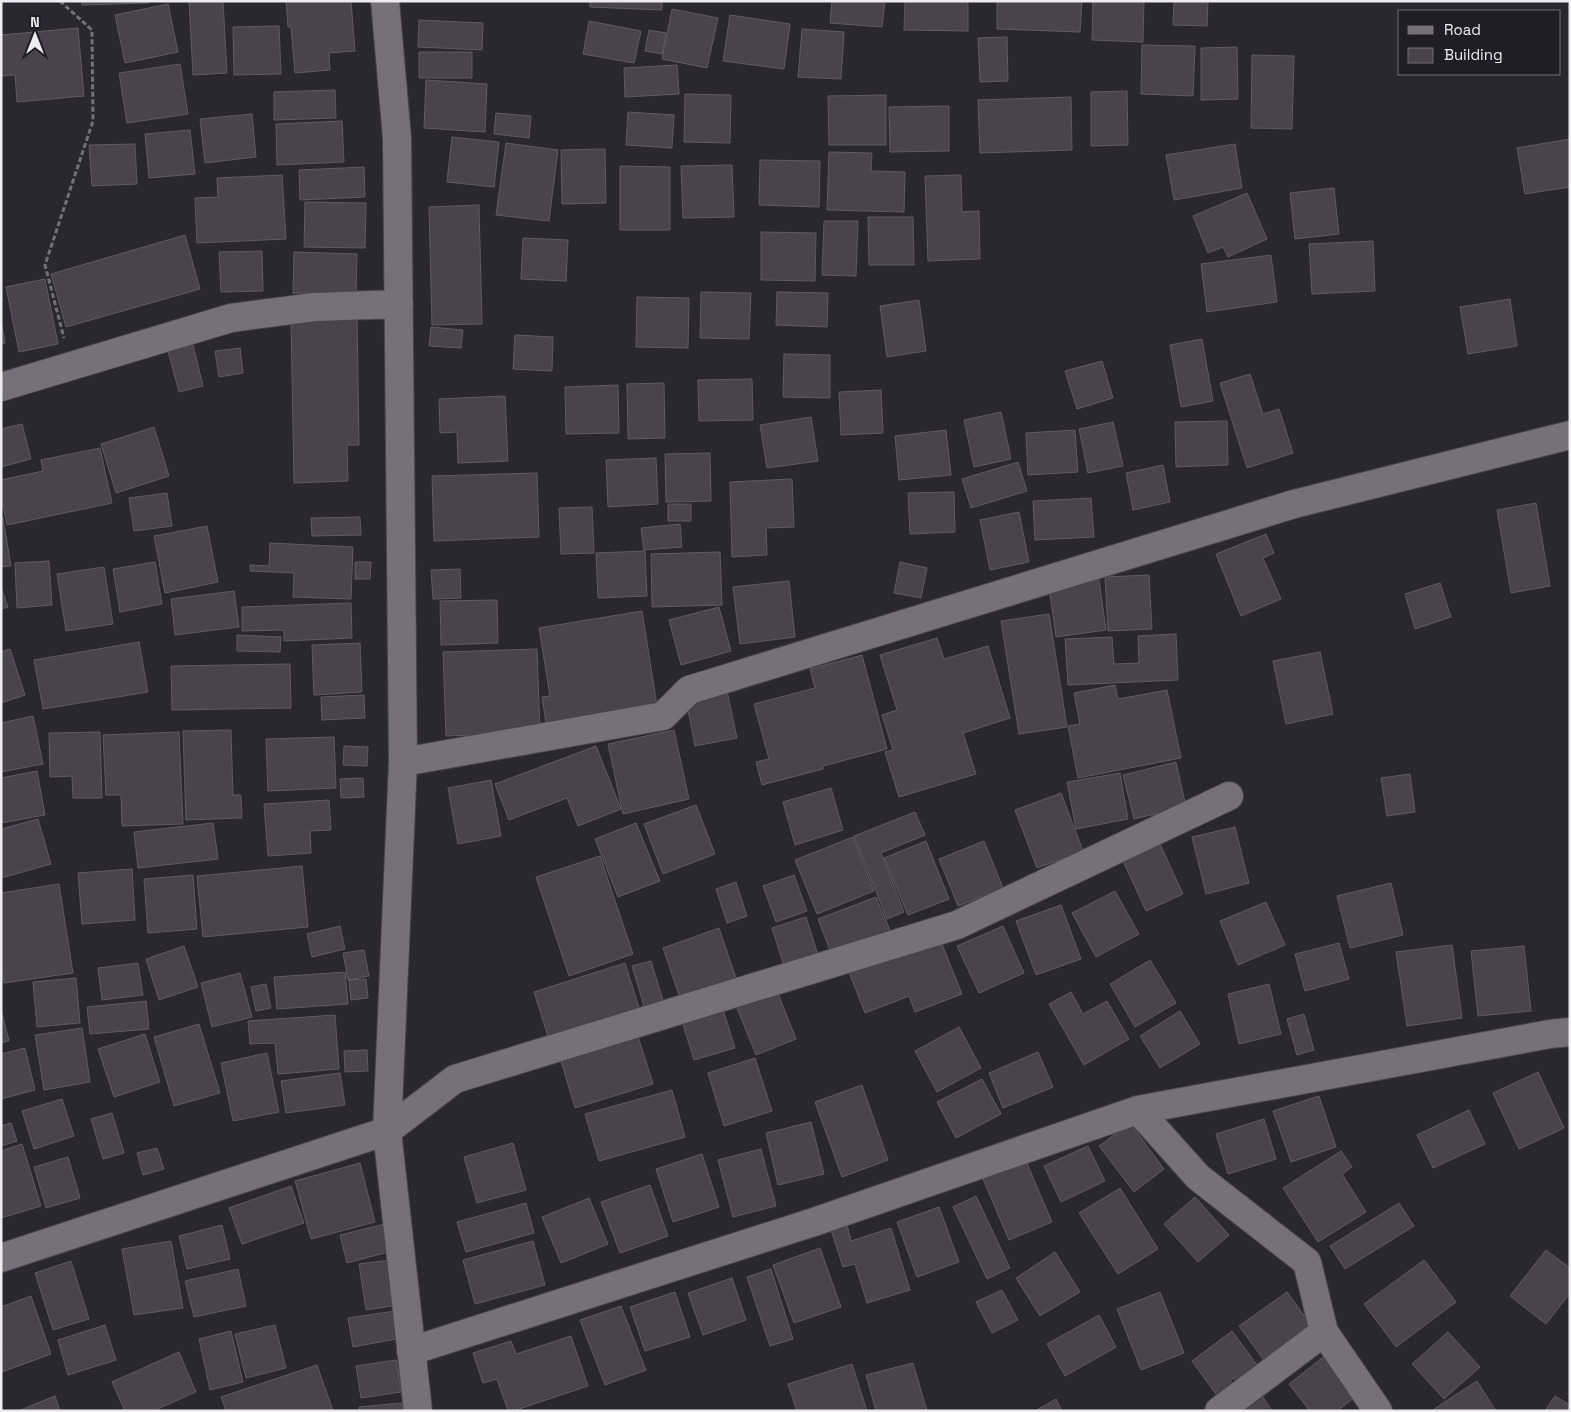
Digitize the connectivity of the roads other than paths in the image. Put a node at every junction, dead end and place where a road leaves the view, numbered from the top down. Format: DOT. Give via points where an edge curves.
graph roads {
  1 [pos="385,1"];
  2 [pos="399,304"];
  3 [pos="1,387"];
  4 [pos="1570,435"];
  5 [pos="403,762"];
  6 [pos="1229,796"];
  7 [pos="1570,1032"];
  8 [pos="1138,1110"];
  9 [pos="387,1131"];
  10 [pos="1,1258"];
  11 [pos="1324,1332"];
  12 [pos="411,1351"];
  13 [pos="418,1411"];
  14 [pos="1219,1411"];
  15 [pos="1378,1411"];
  1 -- 2 [label="street" via="397,138"];
  2 -- 3 [label="street" via="315,307 231,318"];
  2 -- 5 [label="street"];
  4 -- 5 [label="street" via="1294,504 689,690 663,716"];
  5 -- 9 [label="street"];
  6 -- 9 [label="street" via="957,925 455,1079"];
  7 -- 8 [label="street"];
  8 -- 11 [label="street" via="1198,1177 1307,1262"];
  8 -- 12 [label="street" via="814,1222"];
  9 -- 10 [label="street"];
  9 -- 12 [label="street"];
  11 -- 14 [label="street"];
  11 -- 15 [label="street"];
  12 -- 13 [label="street"];
}
